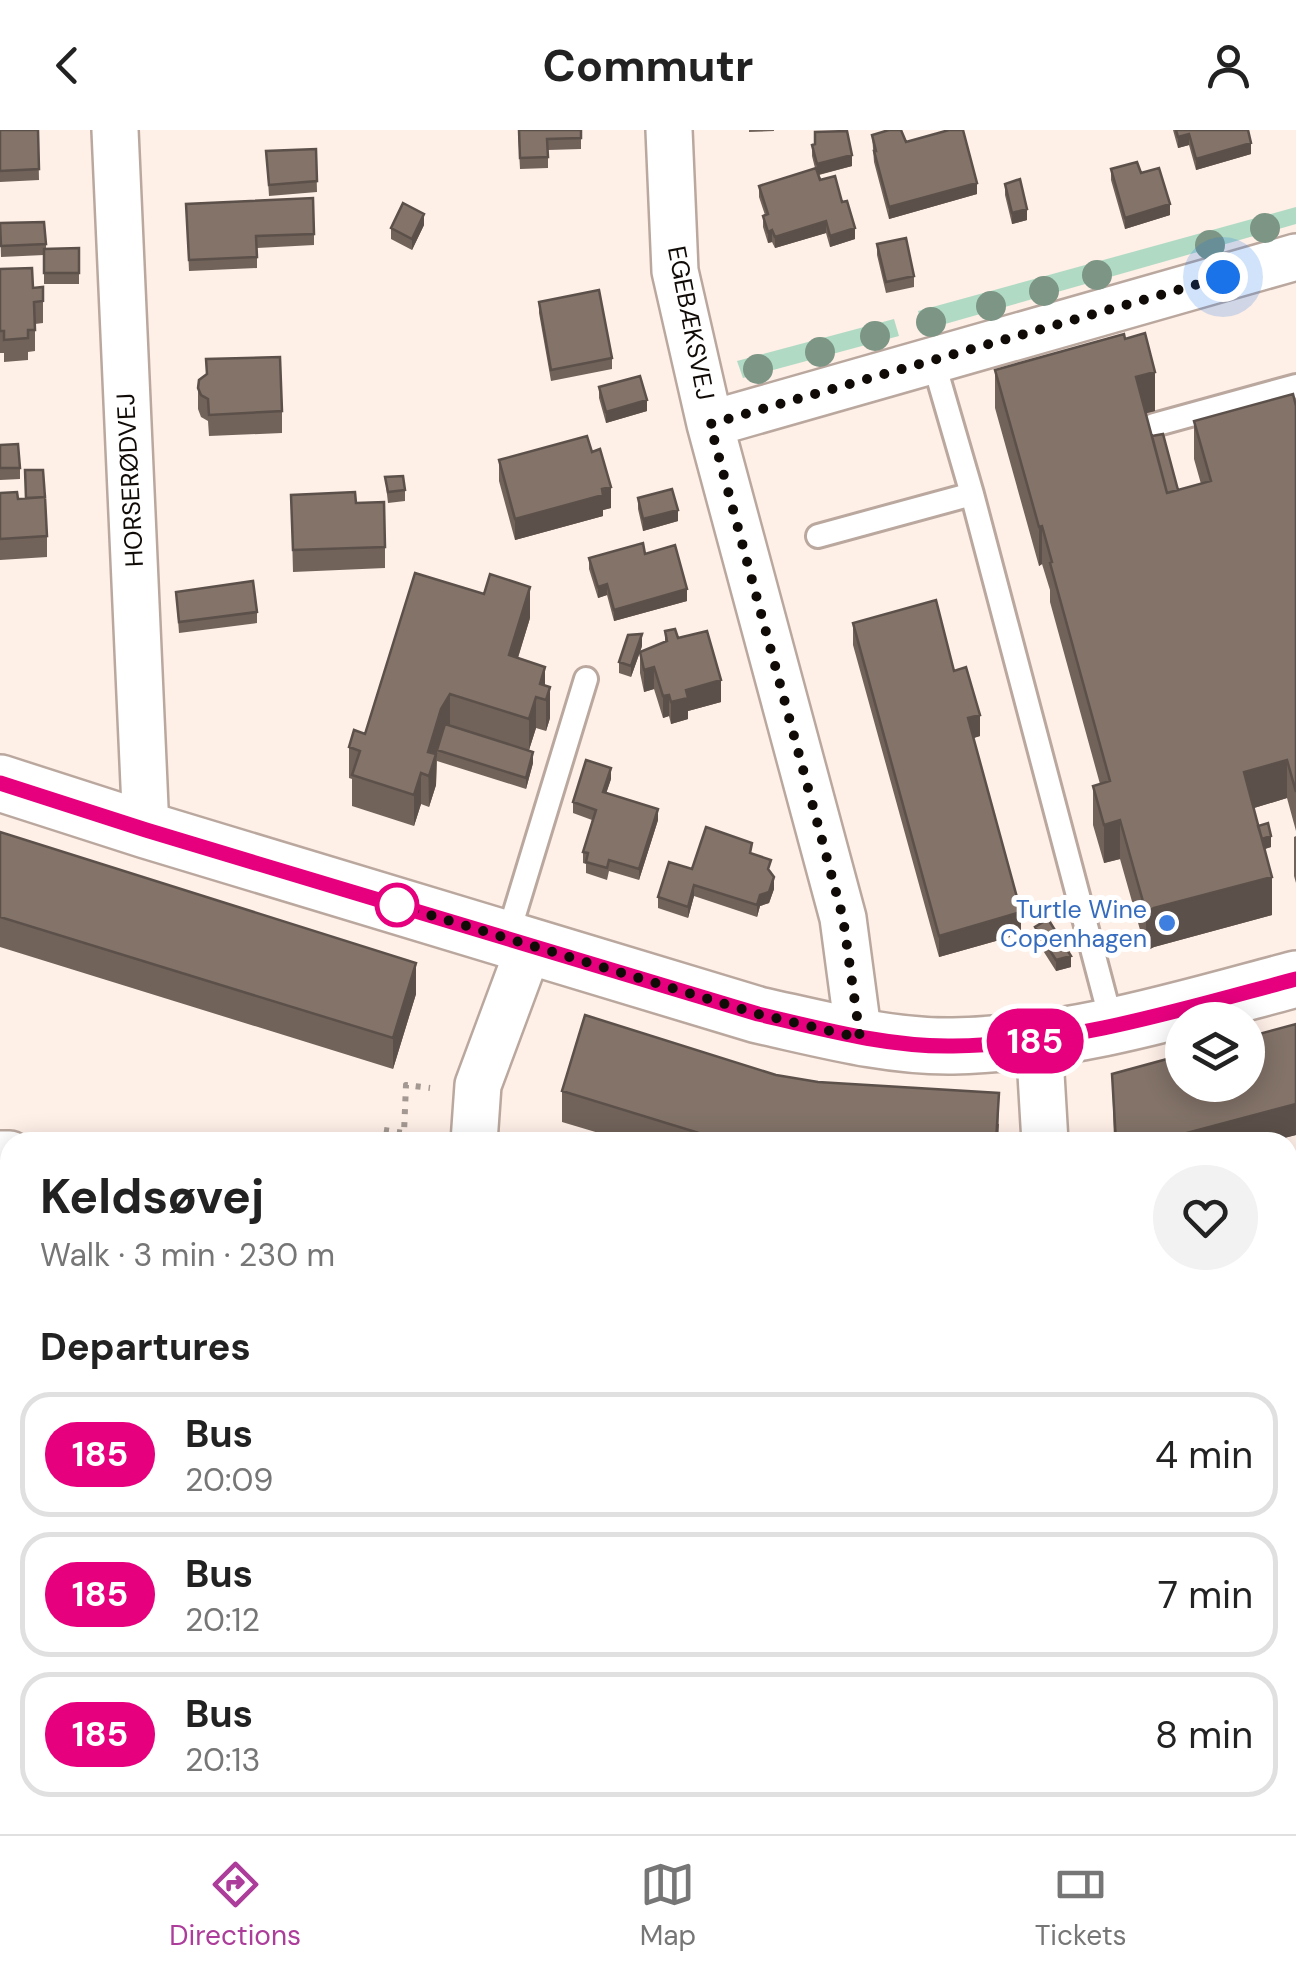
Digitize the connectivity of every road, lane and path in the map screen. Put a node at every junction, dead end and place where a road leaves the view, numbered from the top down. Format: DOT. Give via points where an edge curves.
graph roads {
  1 [pos="115,130"];
  2 [pos="670,130"];
  3 [pos="1296,257"];
  4 [pos="933,360"];
  5 [pos="1296,386"];
  6 [pos="710,424"];
  7 [pos="1154,425"];
  8 [pos="972,494"];
  9 [pos="818,536"];
  10 [pos="586,678"];
  11 [pos="0,783"];
  12 [pos="146,830"];
  13 [pos="518,942"];
  14 [pos="1296,979"];
  15 [pos="1113,1028"];
  16 [pos="860,1038"];
  17 [pos="1039,1040"];
  18 [pos="476,1093"];
  19 [pos="384,1130"];
  20 [pos="397,1132"];
  21 [pos="404,1132"];
  22 [pos="474,1132"];
  23 [pos="1044,1132"];
  1 -- 12 [label="street, HORSERØDVEJ"];
  2 -- 6 [label="street, EGEBÆKSVEJ" via="676,271"];
  3 -- 4 [label="street"];
  4 -- 6 [label="street"];
  4 -- 8 [label="lane"];
  5 -- 7 [label="lane"];
  6 -- 16 [label="street, EGEBÆKSVEJ" via="843,918"];
  8 -- 9 [label="lane"];
  8 -- 15 [label="lane"];
  10 -- 13 [label="lane"];
  11 -- 12 [label="street"];
  12 -- 13 [label="street"];
  13 -- 16 [label="street"];
  13 -- 18 [label="street"];
  14 -- 15 [label="street"];
  15 -- 17 [label="street"];
  16 -- 17 [label="street" via="950,1046"];
  17 -- 23 [label="street"];
  18 -- 21 [label="path" via="406,1085"];
  18 -- 22 [label="street"];
  19 -- 20 [label="path"];
}
